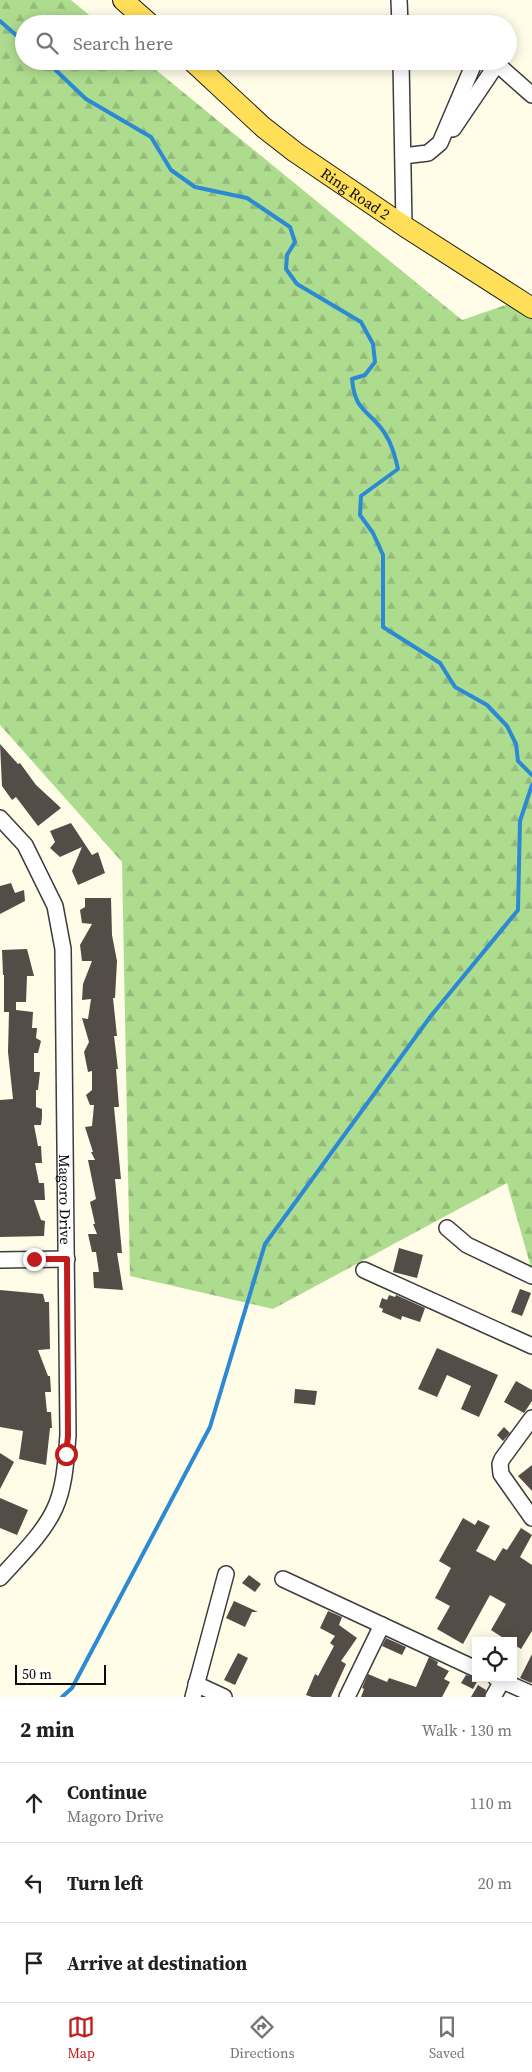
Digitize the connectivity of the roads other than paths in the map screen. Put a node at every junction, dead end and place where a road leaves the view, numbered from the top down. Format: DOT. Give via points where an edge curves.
graph roads {
  1 [pos="123,0"];
  2 [pos="399,0"];
  3 [pos="140,15"];
  4 [pos="400,15"];
  5 [pos="202,70"];
  6 [pos="401,70"];
  7 [pos="471,70"];
  8 [pos="493,70"];
  9 [pos="502,70"];
  10 [pos="532,95"];
  11 [pos="440,143"];
  12 [pos="403,156"];
  13 [pos="404,226"];
  14 [pos="532,308"];
  15 [pos="0,818"];
  16 [pos="447,1228"];
  17 [pos="67,1259"];
  18 [pos="0,1260"];
  19 [pos="364,1270"];
  20 [pos="532,1276"];
  21 [pos="532,1346"];
  22 [pos="532,1418"];
  23 [pos="532,1518"];
  24 [pos="226,1574"];
  25 [pos="0,1578"];
  26 [pos="283,1579"];
  27 [pos="382,1625"];
  28 [pos="472,1667"];
  29 [pos="498,1682"];
  30 [pos="504,1682"];
  31 [pos="195,1691"];
  32 [pos="532,1694"];
  33 [pos="224,1697"];
  34 [pos="347,1697"];
  35 [pos="493,1697"];
  1 -- 3 [label="main road"];
  2 -- 4 [label="street"];
  5 -- 13 [label="main road, Ring Road 2" via="295,152"];
  6 -- 12 [label="street"];
  7 -- 11 [label="street"];
  8 -- 11 [label="street" via="458,124"];
  9 -- 10 [label="street"];
  11 -- 12 [label="street" via="428,153"];
  12 -- 13 [label="street"];
  13 -- 14 [label="main road, Ring Road 2"];
  15 -- 17 [label="street, Magoro Drive" via="25,844 55,906 63,949"];
  16 -- 20 [label="street" via="467,1245"];
  17 -- 18 [label="street"];
  17 -- 25 [label="street, Magoro Drive" via="68,1436 64,1473 55,1508 31,1545"];
  19 -- 21 [label="street"];
  22 -- 23 [label="street" via="500,1464 501,1474"];
  24 -- 31 [label="street"];
  26 -- 27 [label="street"];
  27 -- 28 [label="street"];
  27 -- 34 [label="street"];
  29 -- 35 [label="street"];
  30 -- 32 [label="street"];
  31 -- 33 [label="street"];
}
